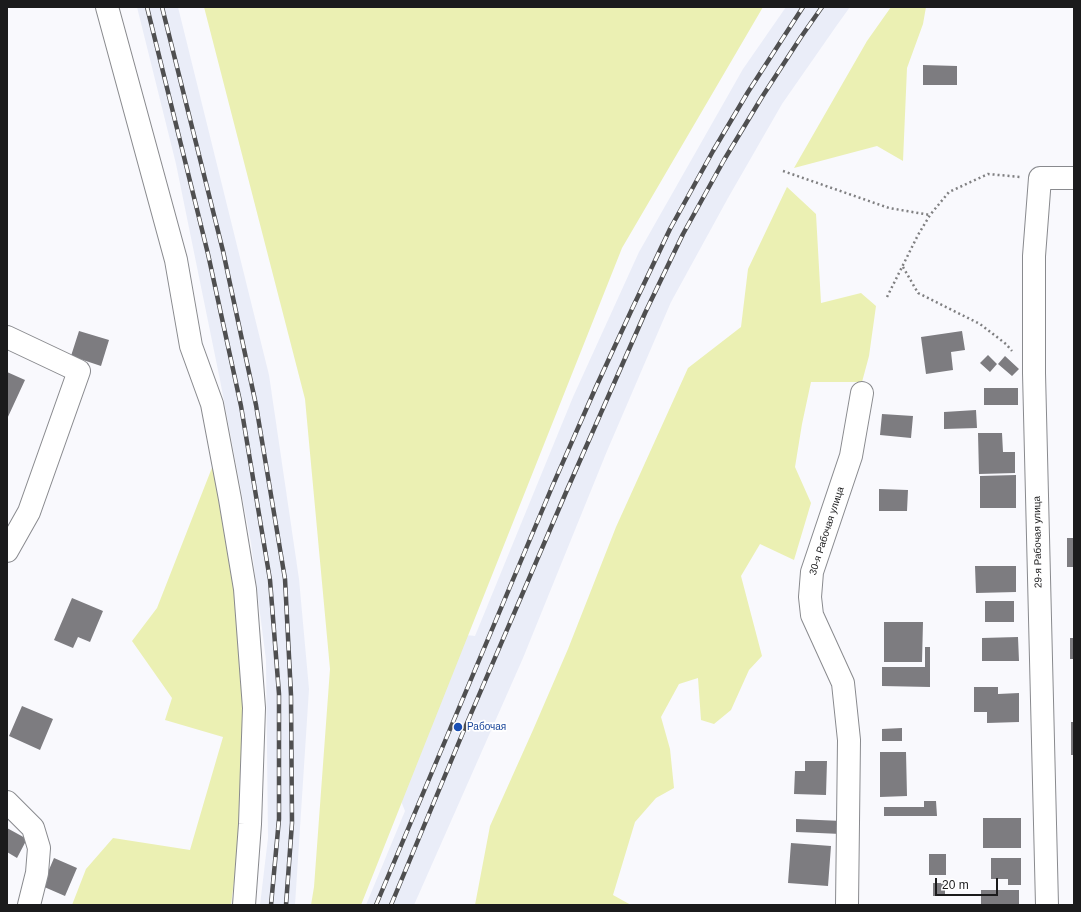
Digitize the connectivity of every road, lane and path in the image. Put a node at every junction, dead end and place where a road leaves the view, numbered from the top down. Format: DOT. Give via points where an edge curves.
graph roads {
  1 [pos="107,7"];
  2 [pos="783,171"];
  3 [pos="1040,178"];
  4 [pos="1074,178"];
  5 [pos="930,214"];
  6 [pos="903,266"];
  7 [pos="887,298"];
  8 [pos="7,337"];
  9 [pos="1034,373"];
  10 [pos="862,393"];
  11 [pos="7,551"];
  12 [pos="7,802"];
  13 [pos="29,905"];
  14 [pos="244,905"];
  15 [pos="847,905"];
  16 [pos="1047,905"];
  1 -- 14 [label="street" via="176,260 191,346 212,404 245,589 254,708"];
  2 -- 5 [label="path" via="889,208"];
  3 -- 4 [label="street"];
  3 -- 5 [label="path" via="988,174 949,192"];
  3 -- 9 [label="street, 29-я Рабочая улица" via="1034,256"];
  5 -- 6 [label="path"];
  6 -- 7 [label="path"];
  6 -- 9 [label="path" via="918,292 980,324 1006,344"];
  8 -- 11 [label="street" via="79,371 29,512"];
  9 -- 16 [label="street, 29-я Рабочая улица"];
  10 -- 15 [label="street, 30-я Рабочая улица" via="851,456 812,572 810,597 812,615 843,683 849,740"];
  12 -- 13 [label="street" via="33,828 39,848 37,873"];
}
